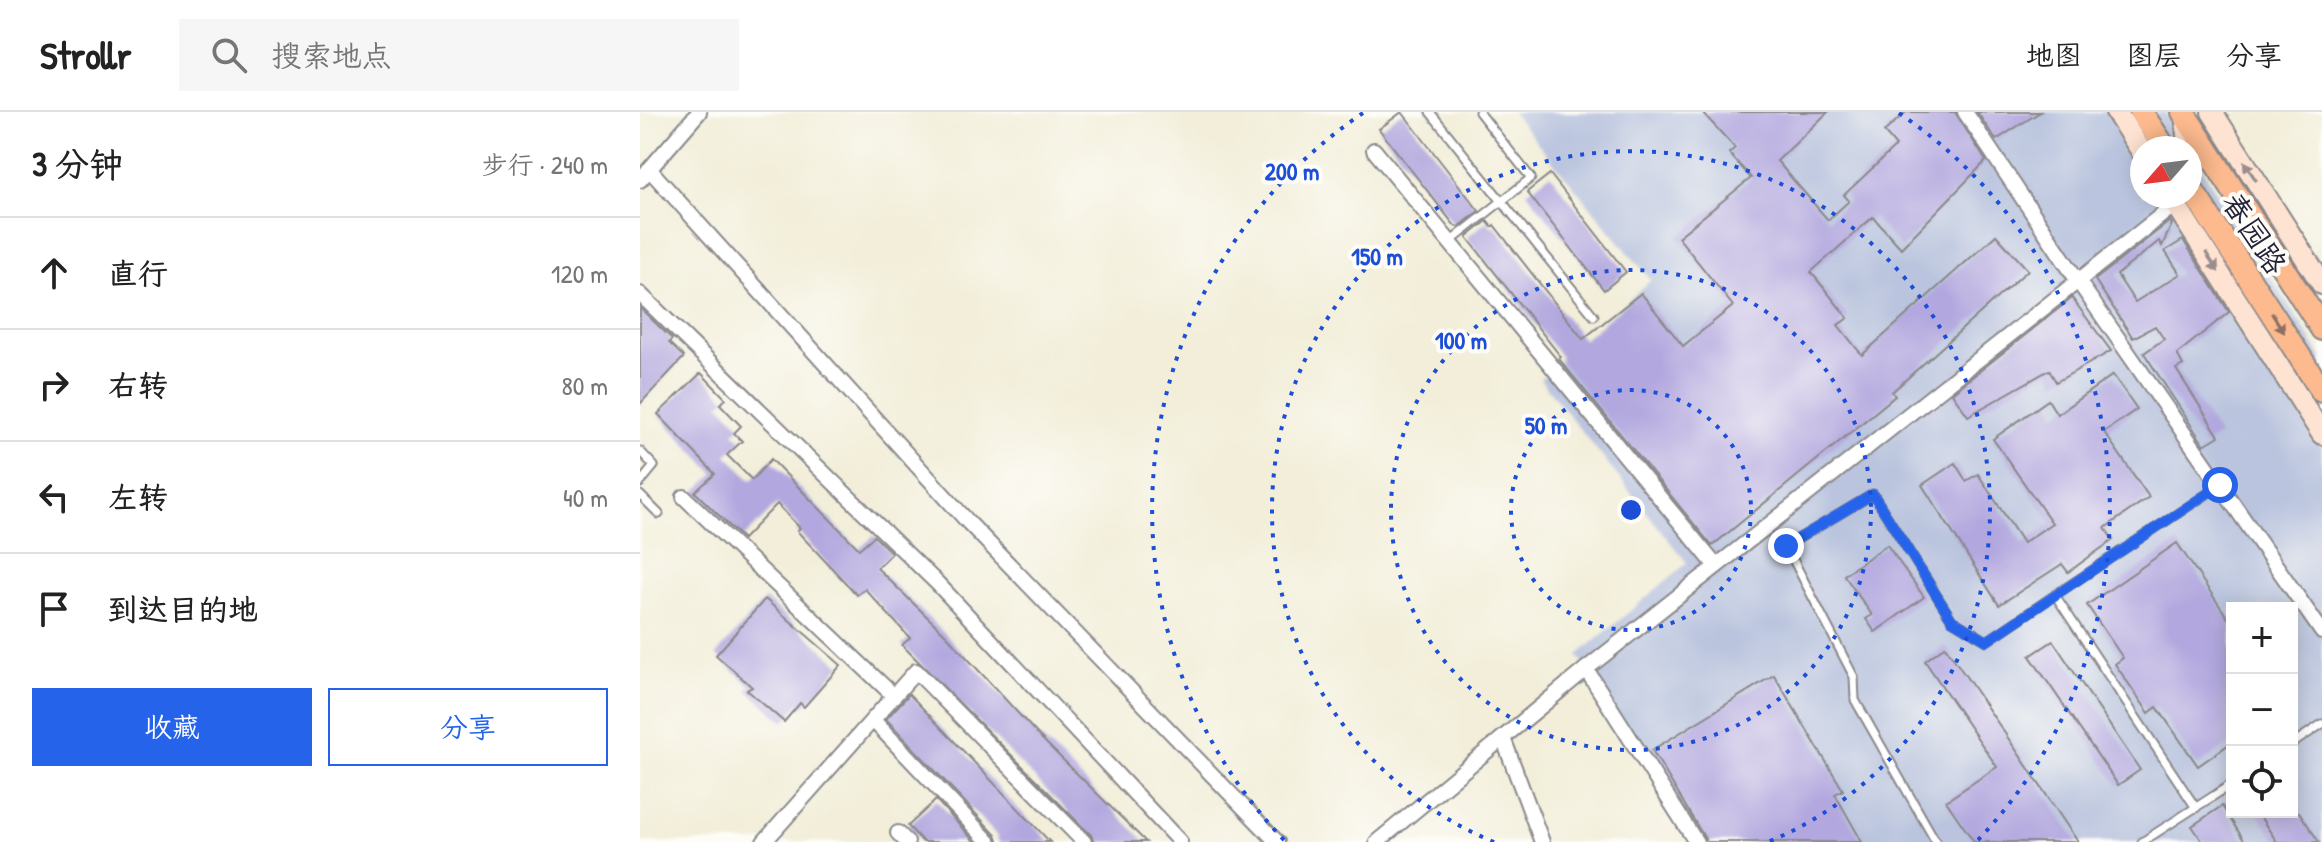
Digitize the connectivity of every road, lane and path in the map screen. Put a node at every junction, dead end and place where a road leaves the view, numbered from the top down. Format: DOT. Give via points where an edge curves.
graph roads {
  1 [pos="699,112"];
  2 [pos="1430,112"];
  3 [pos="1479,112"];
  4 [pos="1965,112"];
  5 [pos="2116,112"];
  6 [pos="2141,112"];
  7 [pos="2185,112"];
  8 [pos="2212,112"];
  9 [pos="2132,136"];
  10 [pos="2157,136"];
  11 [pos="2187,136"];
  12 [pos="1374,150"];
  13 [pos="645,175"];
  14 [pos="1502,201"];
  15 [pos="2165,208"];
  16 [pos="2195,208"];
  17 [pos="2197,208"];
  18 [pos="1450,242"];
  19 [pos="2078,281"];
  20 [pos="2322,284"];
  21 [pos="640,294"];
  22 [pos="1594,316"];
  23 [pos="2322,329"];
  24 [pos="2322,391"];
  25 [pos="2322,434"];
  26 [pos="640,451"];
  27 [pos="640,483"];
  28 [pos="2220,485"];
  29 [pos="640,495"];
  30 [pos="684,497"];
  31 [pos="659,514"];
  32 [pos="1716,566"];
  33 [pos="2055,595"];
  34 [pos="2322,632"];
  35 [pos="1586,669"];
  36 [pos="894,696"];
  37 [pos="873,720"];
  38 [pos="2322,724"];
  39 [pos="1503,738"];
  40 [pos="2298,740"];
  41 [pos="2226,788"];
  42 [pos="2196,808"];
  43 [pos="1074,839"];
  44 [pos="764,842"];
  45 [pos="989,842"];
  46 [pos="1180,842"];
  47 [pos="1277,842"];
  48 [pos="1377,842"];
  49 [pos="1542,842"];
  50 [pos="1696,842"];
  51 [pos="1936,842"];
  52 [pos="2142,842"];
  1 -- 13 [label="street"];
  2 -- 14 [label="lane"];
  3 -- 14 [label="lane" via="1531,178"];
  4 -- 19 [label="street"];
  5 -- 9 [label="street"];
  6 -- 10 [label="main road"];
  7 -- 11 [label="street"];
  7 -- 23 [label="main road, 春园路"];
  20 -- 8 [label="street, one-way"];
  12 -- 18 [label="street"];
  13 -- 47 [label="street" via="969,523"];
  14 -- 18 [label="lane"];
  14 -- 22 [label="lane"];
  15 -- 19 [label="street"];
  16 -- 25 [label="street, one-way"];
  17 -- 24 [label="main road, 春园路, one-way"];
  18 -- 32 [label="street"];
  19 -- 28 [label="street"];
  19 -- 32 [label="street"];
  21 -- 46 [label="street" via="938,584"];
  26 -- 27 [label="lane" via="654,466"];
  28 -- 33 [label="lane"];
  28 -- 34 [label="street"];
  29 -- 31 [label="lane"];
  30 -- 36 [label="street"];
  32 -- 35 [label="street"];
  33 -- 42 [label="lane"];
  33 -- 51 [label="lane" via="1987,641 1952,620 1873,494 1786,546 1854,677 1855,700"];
  35 -- 39 [label="street"];
  35 -- 50 [label="street"];
  36 -- 37 [label="street"];
  36 -- 43 [label="street" via="916,671"];
  37 -- 44 [label="street"];
  37 -- 45 [label="street"];
  38 -- 40 [label="lane"];
  39 -- 48 [label="street"];
  39 -- 49 [label="street"];
  41 -- 42 [label="lane"];
  42 -- 52 [label="lane"];
}
